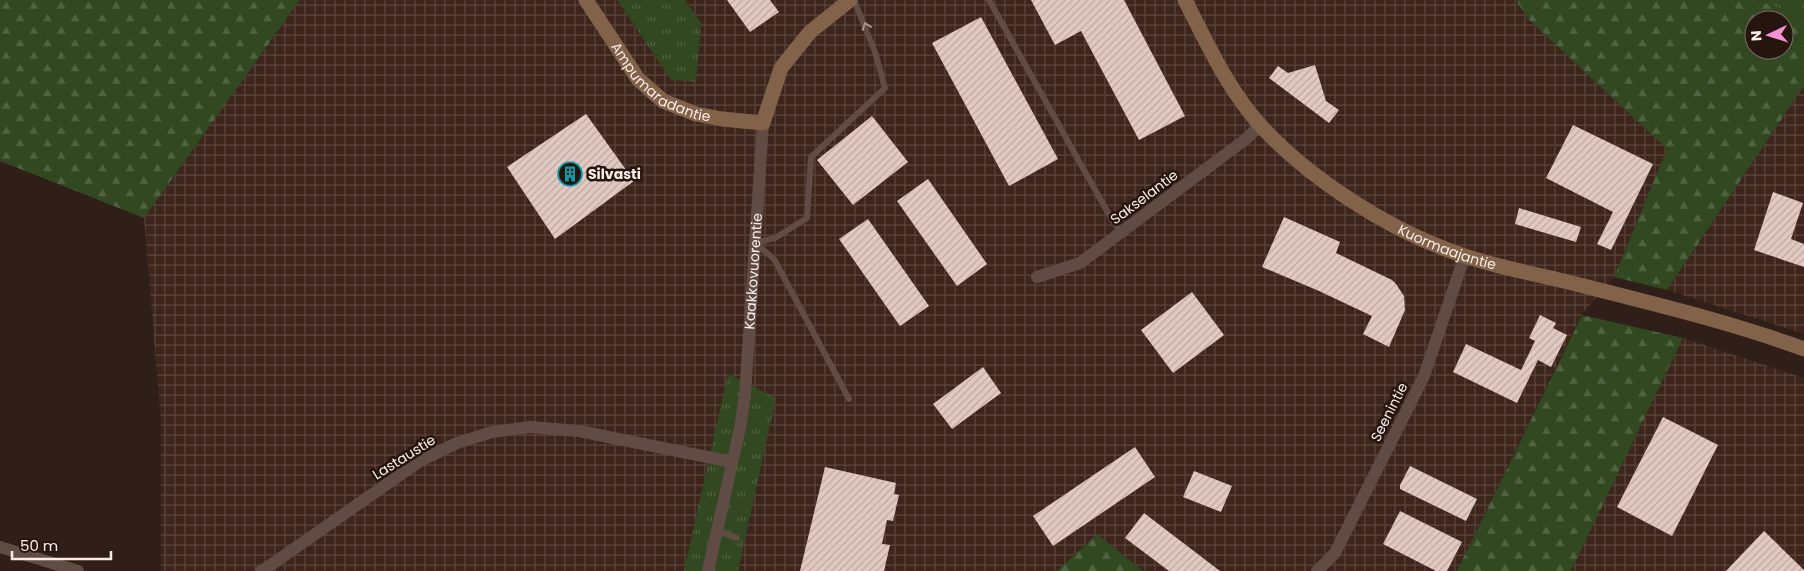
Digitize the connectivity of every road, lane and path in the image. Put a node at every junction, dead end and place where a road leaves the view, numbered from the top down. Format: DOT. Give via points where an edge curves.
graph roads {
  1 [pos="586,0"];
  2 [pos="850,0"];
  3 [pos="854,0"];
  4 [pos="989,0"];
  5 [pos="1185,0"];
  6 [pos="763,122"];
  7 [pos="1260,126"];
  8 [pos="1121,232"];
  9 [pos="755,243"];
  10 [pos="1465,255"];
  11 [pos="1037,277"];
  12 [pos="1804,349"];
  13 [pos="849,399"];
  14 [pos="732,462"];
  15 [pos="717,532"];
  16 [pos="737,538"];
  17 [pos="0,547"];
  18 [pos="78,571"];
  19 [pos="260,571"];
  20 [pos="708,571"];
  21 [pos="1317,571"];
  1 -- 6 [label="street, Ampumaradantie" via="638,79 663,101 696,114"];
  2 -- 6 [label="street, Kaakkovuorentie" via="810,32 781,68"];
  9 -- 3 [label="lane, one-way" via="775,238 807,218 811,157 885,88 875,52"];
  4 -- 8 [label="lane"];
  5 -- 7 [label="street, Kuormaajantie" via="1233,90"];
  6 -- 9 [label="street, Kaakkovuorentie"];
  7 -- 8 [label="street, Sakselantie"];
  7 -- 10 [label="street, Kuormaajantie" via="1301,163 1376,216 1411,235"];
  8 -- 11 [label="street, Sakselantie" via="1080,263"];
  9 -- 13 [label="lane" via="774,259"];
  9 -- 14 [label="street, Kaakkovuorentie" via="745,395"];
  10 -- 12 [label="street, Kuormaajantie" via="1741,327"];
  10 -- 21 [label="street, Seenintie" via="1424,376 1335,553"];
  14 -- 15 [label="street, Kaakkovuorentie"];
  14 -- 19 [label="street, Lastaustie" via="579,431 530,427 492,432 457,443 420,461"];
  15 -- 16 [label="lane"];
  15 -- 20 [label="street, Kaakkovuorentie"];
  17 -- 18 [label="street"];
}
